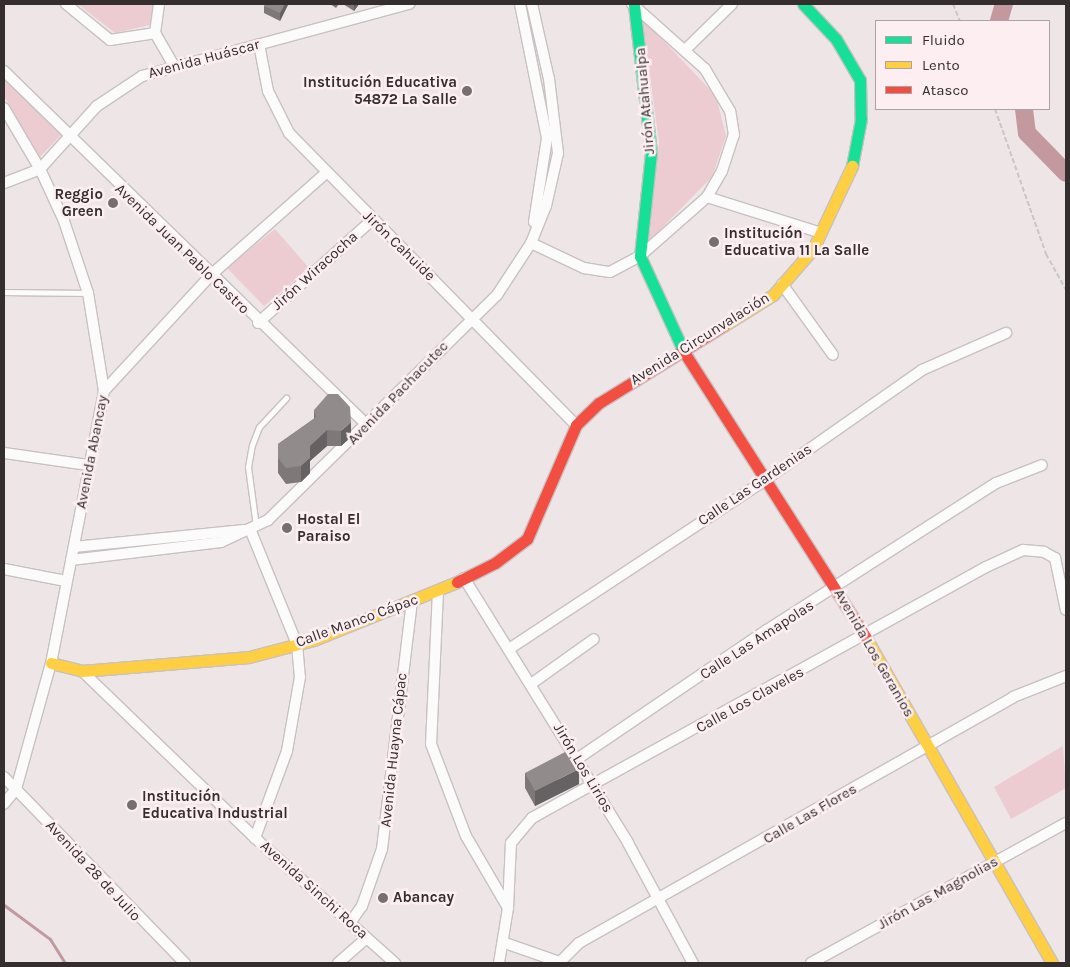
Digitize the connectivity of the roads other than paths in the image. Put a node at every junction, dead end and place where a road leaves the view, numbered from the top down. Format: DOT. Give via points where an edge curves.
graph roads {
  1 [pos="66,4"];
  2 [pos="159,4"];
  3 [pos="409,4"];
  4 [pos="520,4"];
  5 [pos="532,4"];
  6 [pos="633,4"];
  7 [pos="732,4"];
  8 [pos="803,4"];
  9 [pos="155,32"];
  10 [pos="259,44"];
  11 [pos="685,50"];
  12 [pos="174,67"];
  13 [pos="4,71"];
  14 [pos="4,108"];
  15 [pos="69,139"];
  16 [pos="40,169"];
  17 [pos="326,173"];
  18 [pos="4,183"];
  19 [pos="708,197"];
  20 [pos="372,220"];
  21 [pos="821,233"];
  22 [pos="531,243"];
  23 [pos="640,256"];
  24 [pos="211,275"];
  25 [pos="782,284"];
  26 [pos="4,292"];
  27 [pos="88,293"];
  28 [pos="473,318"];
  29 [pos="258,323"];
  30 [pos="1006,333"];
  31 [pos="683,350"];
  32 [pos="833,355"];
  33 [pos="104,391"];
  34 [pos="286,398"];
  35 [pos="365,422"];
  36 [pos="576,425"];
  37 [pos="4,453"];
  38 [pos="1042,465"];
  39 [pos="88,466"];
  40 [pos="765,480"];
  41 [pos="253,528"];
  42 [pos="74,547"];
  43 [pos="71,560"];
  44 [pos="4,569"];
  45 [pos="464,578"];
  46 [pos="66,581"];
  47 [pos="837,589"];
  48 [pos="438,591"];
  49 [pos="412,601"];
  50 [pos="1066,610"];
  51 [pos="866,638"];
  52 [pos="594,639"];
  53 [pos="297,644"];
  54 [pos="509,649"];
  55 [pos="51,663"];
  56 [pos="82,671"];
  57 [pos="1066,676"];
  58 [pos="531,684"];
  59 [pos="928,746"];
  60 [pos="577,759"];
  61 [pos="4,776"];
  62 [pos="592,784"];
  63 [pos="16,789"];
  64 [pos="4,804"];
  65 [pos="1066,823"];
  66 [pos="255,838"];
  67 [pos="994,862"];
  68 [pos="659,900"];
  69 [pos="508,908"];
  70 [pos="350,923"];
  71 [pos="367,938"];
  72 [pos="504,944"];
  73 [pos="185,963"];
  74 [pos="338,963"];
  75 [pos="395,963"];
  76 [pos="499,963"];
  77 [pos="561,963"];
  78 [pos="693,963"];
  79 [pos="811,963"];
  80 [pos="1052,963"];
  1 -- 9 [label="street" via="110,40"];
  2 -- 9 [label="street"];
  3 -- 10 [label="street, Avenida Huáscar"];
  4 -- 22 [label="street, Avenida Pachacutec" via="546,138"];
  5 -- 22 [label="street, Avenida Pachacutec" via="559,134 546,206"];
  6 -- 11 [label="street"];
  6 -- 23 [label="street, Jirón Atahualpa" via="651,153"];
  7 -- 11 [label="street"];
  8 -- 21 [label="street, Avenida Circunvalación" via="836,39 860,80 861,119 851,172"];
  9 -- 12 [label="street"];
  10 -- 12 [label="street, Avenida Huáscar"];
  10 -- 17 [label="street, Jirón Cahuide" via="268,91 289,133"];
  11 -- 19 [label="street" via="705,69 730,111 734,135"];
  12 -- 15 [label="street, Avenida Huáscar" via="142,76 112,94"];
  13 -- 15 [label="street, Avenida Juan Pablo Castro"];
  14 -- 16 [label="street, Avenida Abancay"];
  15 -- 16 [label="street, Avenida Huáscar"];
  15 -- 24 [label="street, Avenida Juan Pablo Castro"];
  16 -- 18 [label="street, Avenida Huáscar"];
  16 -- 27 [label="street, Avenida Abancay"];
  17 -- 20 [label="street, Jirón Cahuide"];
  17 -- 24 [label="street"];
  19 -- 21 [label="street"];
  19 -- 23 [label="street"];
  20 -- 28 [label="street, Jirón Cahuide"];
  20 -- 29 [label="street, Jirón Wiracocha"];
  21 -- 25 [label="street, Avenida Circunvalación" via="813,249"];
  22 -- 23 [label="street" via="584,268 610,272"];
  22 -- 28 [label="street, Avenida Pachacutec" via="497,295"];
  23 -- 31 [label="street, Avenida Los Geranios"];
  24 -- 29 [label="street, Avenida Juan Pablo Castro"];
  24 -- 33 [label="street"];
  25 -- 31 [label="street, Avenida Circunvalación" via="773,295"];
  25 -- 32 [label="street"];
  26 -- 27 [label="lane"];
  27 -- 33 [label="street, Avenida Abancay"];
  28 -- 35 [label="street, Avenida Pachacutec"];
  28 -- 36 [label="street, Jirón Cahuide"];
  29 -- 35 [label="street, Avenida Juan Pablo Castro"];
  30 -- 40 [label="street, Calle Las Gardenias" via="922,370"];
  31 -- 36 [label="street, Avenida Circunvalación" via="599,403"];
  31 -- 40 [label="street, Avenida Los Geranios"];
  33 -- 39 [label="street, Avenida Abancay"];
  34 -- 41 [label="lane" via="259,427 252,445 248,467"];
  35 -- 41 [label="street, Avenida Pachacutec" via="317,474"];
  36 -- 45 [label="street, Calle Manco Cápac" via="527,539 495,563"];
  37 -- 39 [label="street"];
  38 -- 47 [label="street, Calle Las Amapolas" via="996,483"];
  39 -- 42 [label="street, Avenida Abancay"];
  40 -- 47 [label="street, Avenida Los Geranios"];
  40 -- 54 [label="street, Calle Las Gardenias"];
  41 -- 42 [label="street"];
  41 -- 43 [label="street, Avenida Pachacutec" via="221,542"];
  41 -- 53 [label="street"];
  42 -- 43 [label="street, Avenida Abancay"];
  43 -- 46 [label="street, Avenida Abancay"];
  44 -- 46 [label="street"];
  45 -- 48 [label="street, Calle Manco Cápac"];
  45 -- 54 [label="street, Jirón Los Lirios"];
  46 -- 55 [label="street, Avenida Abancay"];
  47 -- 51 [label="street, Avenida Los Geranios"];
  47 -- 60 [label="street, Calle Las Amapolas" via="767,630"];
  48 -- 49 [label="street, Calle Manco Cápac"];
  48 -- 69 [label="street" via="433,757 466,836"];
  49 -- 53 [label="street, Calle Manco Cápac"];
  49 -- 70 [label="street, Avenida Huayna Cápac" via="382,849 362,906"];
  50 -- 51 [label="street, Calle Los Claveles" via="1055,558 1022,550"];
  51 -- 59 [label="street, Avenida Los Geranios"];
  51 -- 62 [label="street, Calle Los Claveles"];
  52 -- 58 [label="street"];
  53 -- 56 [label="street, Calle Manco Cápac" via="249,657 189,665"];
  53 -- 66 [label="street" via="300,677 287,751"];
  54 -- 58 [label="street, Jirón Los Lirios"];
  55 -- 56 [label="street, Calle Manco Cápac"];
  55 -- 63 [label="street, Avenida Abancay"];
  56 -- 66 [label="street, Avenida Sinchi Roca"];
  57 -- 59 [label="street, Calle Las Flores" via="1013,697"];
  58 -- 60 [label="street, Jirón Los Lirios"];
  59 -- 67 [label="street, Avenida Los Geranios"];
  59 -- 68 [label="street, Calle Las Flores"];
  60 -- 62 [label="street, Jirón Los Lirios"];
  61 -- 63 [label="street, Avenida 28 de Julio"];
  62 -- 68 [label="street, Jirón Los Lirios"];
  62 -- 69 [label="street, Calle Los Claveles" via="532,818 515,836"];
  63 -- 64 [label="street, Avenida Abancay"];
  63 -- 73 [label="street, Avenida 28 de Julio"];
  65 -- 67 [label="street, Jirón Las Magnolias"];
  66 -- 70 [label="street, Avenida Sinchi Roca"];
  67 -- 79 [label="street, Jirón Las Magnolias"];
  67 -- 80 [label="street, Avenida Los Geranios"];
  68 -- 77 [label="street, Calle Las Flores" via="580,943"];
  68 -- 78 [label="street, Jirón Los Lirios"];
  69 -- 72 [label="street"];
  70 -- 71 [label="street, Avenida Sinchi Roca"];
  71 -- 74 [label="street"];
  71 -- 75 [label="street, Avenida Sinchi Roca"];
  72 -- 76 [label="street"];
  72 -- 77 [label="street"];
}
